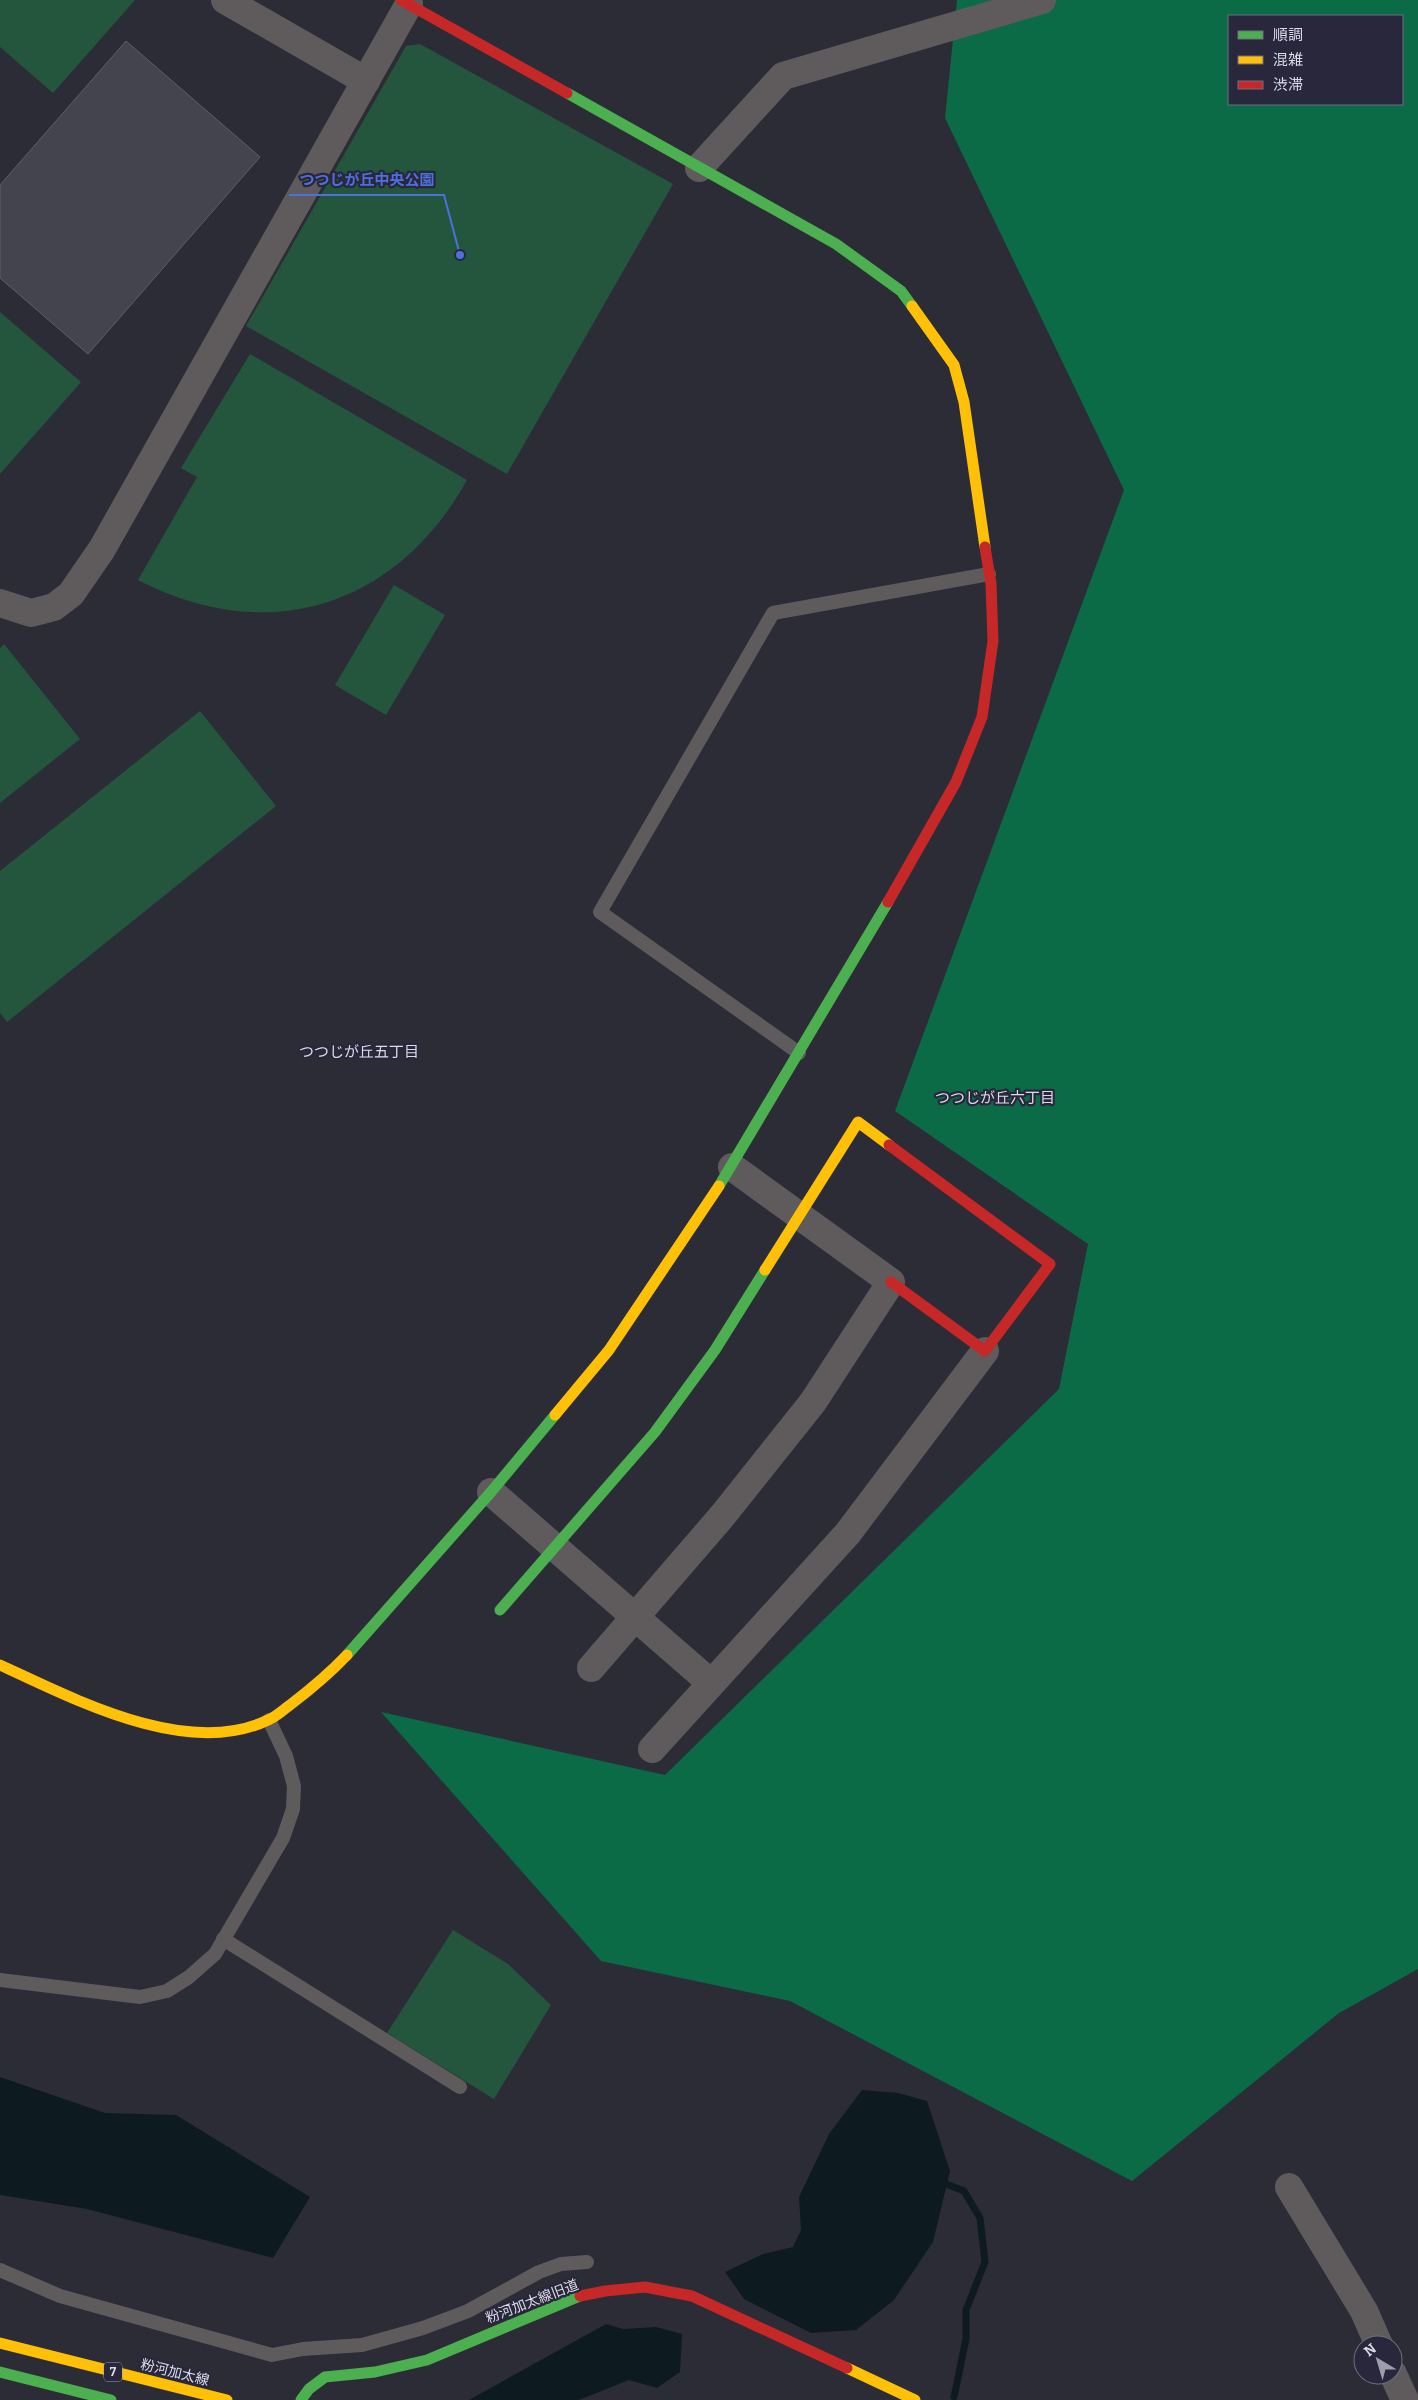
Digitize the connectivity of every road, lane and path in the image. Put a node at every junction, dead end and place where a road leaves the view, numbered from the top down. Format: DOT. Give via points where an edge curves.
graph roads {
  1 [pos="225,0"];
  2 [pos="1042,0"];
  3 [pos="405,2"];
  4 [pos="366,81"];
  5 [pos="699,168"];
  6 [pos="990,574"];
  7 [pos="0,602"];
  8 [pos="799,1053"];
  9 [pos="732,1167"];
  10 [pos="800,1216"];
  11 [pos="891,1282"];
  12 [pos="986,1351"];
  13 [pos="491,1492"];
  14 [pos="555,1548"];
  15 [pos="500,1610"];
  16 [pos="635,1617"];
  17 [pos="0,1665"];
  18 [pos="591,1668"];
  19 [pos="711,1683"];
  20 [pos="269,1720"];
  21 [pos="652,1749"];
  22 [pos="223,1939"];
  23 [pos="0,1980"];
  24 [pos="460,2087"];
  25 [pos="1289,2187"];
  26 [pos="587,2262"];
  27 [pos="0,2270"];
  28 [pos="1374,2335"];
  29 [pos="0,2343"];
  30 [pos="0,2372"];
  31 [pos="1398,2385"];
  32 [pos="111,2400"];
  33 [pos="227,2400"];
  34 [pos="301,2400"];
  35 [pos="916,2400"];
  36 [pos="1405,2400"];
  1 -- 4 [label="street"];
  2 -- 5 [label="street" via="783,76"];
  3 -- 4 [label="street"];
  3 -- 5 [label="street"];
  4 -- 7 [label="street" via="102,549 71,594 54,606 31,613"];
  5 -- 6 [label="street" via="836,244 901,291 948,354 964,402"];
  6 -- 8 [label="street" via="993,641 982,718 964,764"];
  6 -- 8 [label="lane" via="773,613 600,912"];
  8 -- 9 [label="street"];
  9 -- 10 [label="street"];
  9 -- 13 [label="street" via="609,1350"];
  10 -- 11 [label="street"];
  10 -- 12 [label="street" via="858,1122 1050,1264"];
  10 -- 14 [label="street" via="715,1350 655,1432"];
  11 -- 12 [label="street"];
  11 -- 16 [label="street" via="813,1402 723,1515"];
  12 -- 19 [label="street" via="848,1533"];
  13 -- 14 [label="street"];
  13 -- 20 [label="street" via="366,1636 322,1681"];
  14 -- 15 [label="street"];
  14 -- 16 [label="street"];
  16 -- 18 [label="street"];
  16 -- 19 [label="street"];
  17 -- 20 [label="street" via="137,1723 189,1732 240,1730"];
  19 -- 21 [label="street"];
  20 -- 22 [label="lane" via="286,1756 294,1786 293,1809 283,1838"];
  22 -- 23 [label="lane" via="214,1954 189,1977 167,1991 140,1997"];
  22 -- 24 [label="lane"];
  25 -- 28 [label="street"];
  26 -- 27 [label="lane" via="561,2264 540,2272 468,2312 423,2328 362,2345 302,2349 272,2355 60,2296"];
  29 -- 33 [label="street, 粉河加太線 / 7"];
  30 -- 32 [label="street, 7"];
  31 -- 36 [label="street"];
  34 -- 35 [label="street, 粉河加太線旧道" via="324,2377 375,2372 427,2360 572,2298 645,2287 692,2296"];
}
